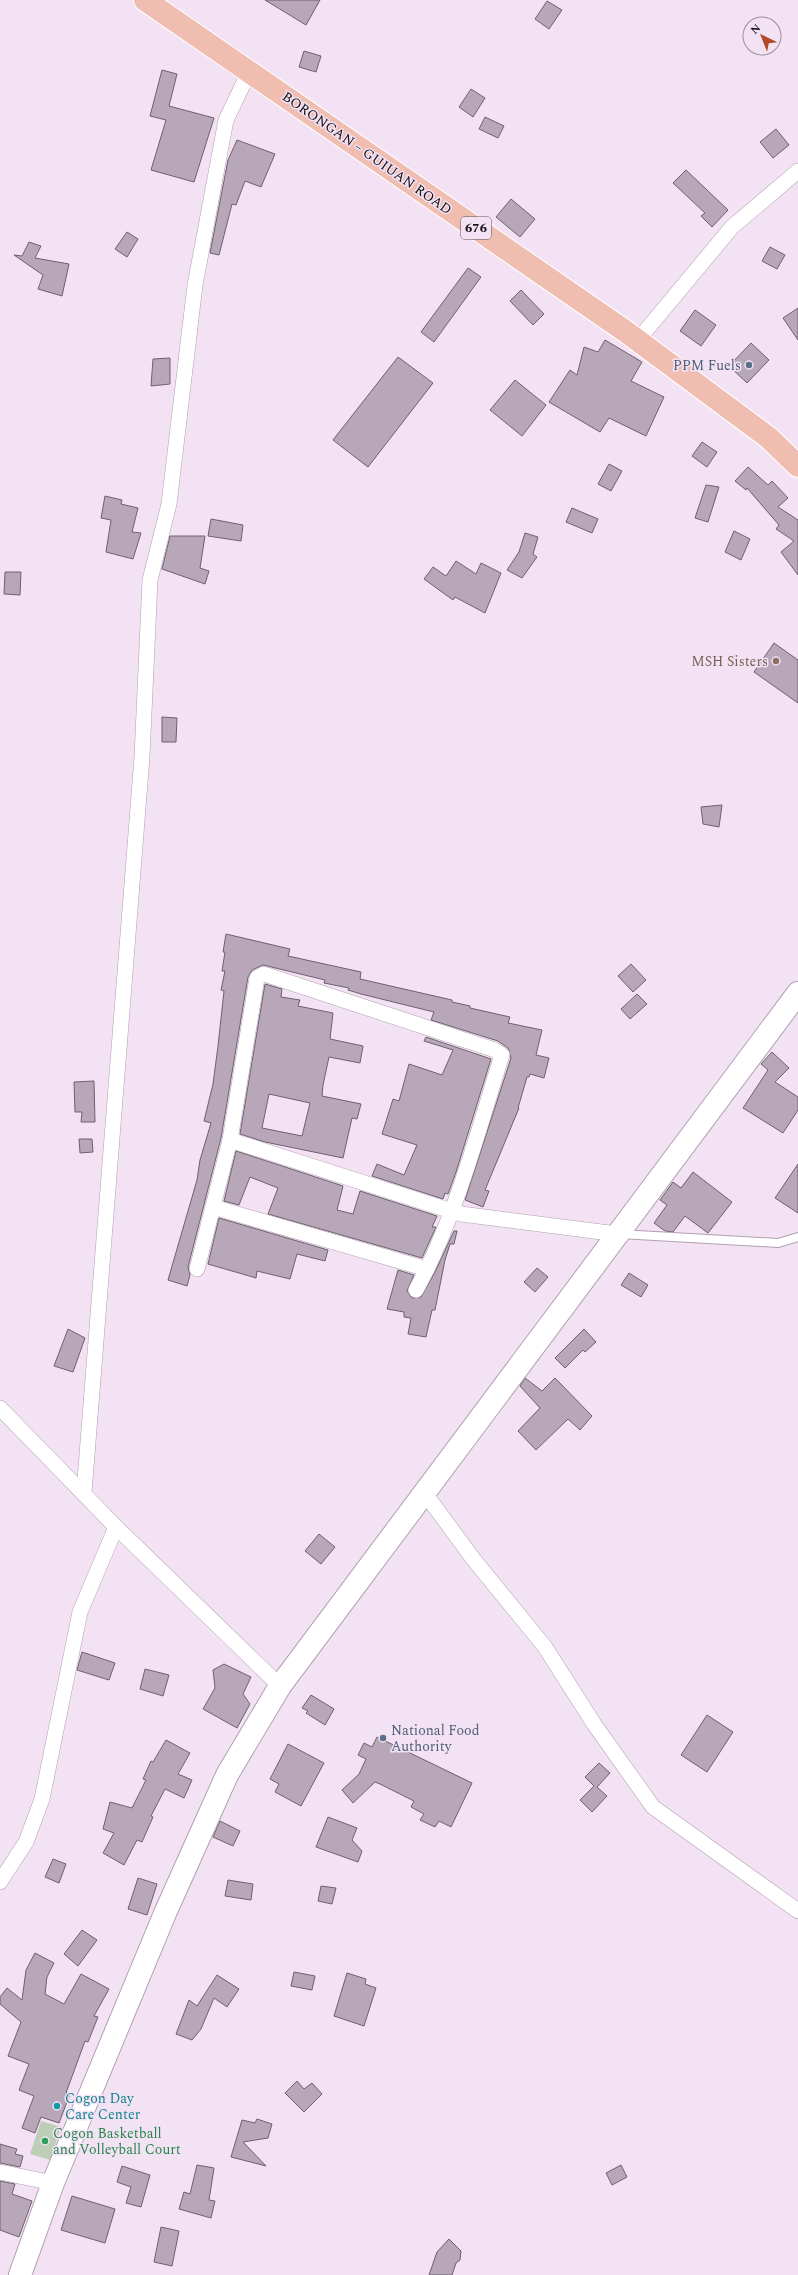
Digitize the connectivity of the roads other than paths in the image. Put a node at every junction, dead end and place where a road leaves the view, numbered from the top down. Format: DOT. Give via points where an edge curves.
graph roads {
  1 [pos="145,0"];
  2 [pos="249,72"];
  3 [pos="798,171"];
  4 [pos="638,340"];
  5 [pos="798,466"];
  6 [pos="798,993"];
  7 [pos="230,1140"];
  8 [pos="213,1207"];
  9 [pos="451,1210"];
  10 [pos="617,1234"];
  11 [pos="798,1237"];
  12 [pos="197,1269"];
  13 [pos="427,1269"];
  14 [pos="416,1290"];
  15 [pos="0,1408"];
  16 [pos="424,1492"];
  17 [pos="84,1493"];
  18 [pos="116,1527"];
  19 [pos="280,1686"];
  20 [pos="0,1882"];
  21 [pos="798,1911"];
  22 [pos="0,2172"];
  23 [pos="53,2183"];
  24 [pos="20,2275"];
  1 -- 2 [label="main road, BORONGAN – GUIUAN ROAD / 676"];
  2 -- 4 [label="main road, BORONGAN – GUIUAN ROAD / 676"];
  2 -- 17 [label="street" via="226,120 195,286 169,504 150,580 142,757"];
  3 -- 4 [label="street" via="732,227"];
  4 -- 5 [label="main road, BORONGAN – GUIUAN ROAD / 676" via="769,438"];
  6 -- 10 [label="street"];
  7 -- 8 [label="street"];
  7 -- 9 [label="street"];
  7 -- 9 [label="street" via="257,978 264,974 496,1050 502,1055"];
  8 -- 12 [label="street"];
  8 -- 13 [label="street"];
  9 -- 10 [label="street" via="462,1214"];
  9 -- 13 [label="street"];
  10 -- 11 [label="lane" via="778,1243"];
  10 -- 16 [label="street"];
  13 -- 14 [label="street"];
  15 -- 17 [label="street"];
  16 -- 19 [label="street"];
  16 -- 21 [label="street" via="474,1560 545,1647 594,1724 653,1807"];
  17 -- 18 [label="street"];
  18 -- 19 [label="street"];
  18 -- 20 [label="street" via="80,1612 42,1799 26,1842"];
  19 -- 23 [label="street" via="227,1775 166,1911"];
  22 -- 23 [label="street"];
  23 -- 24 [label="street"];
}
